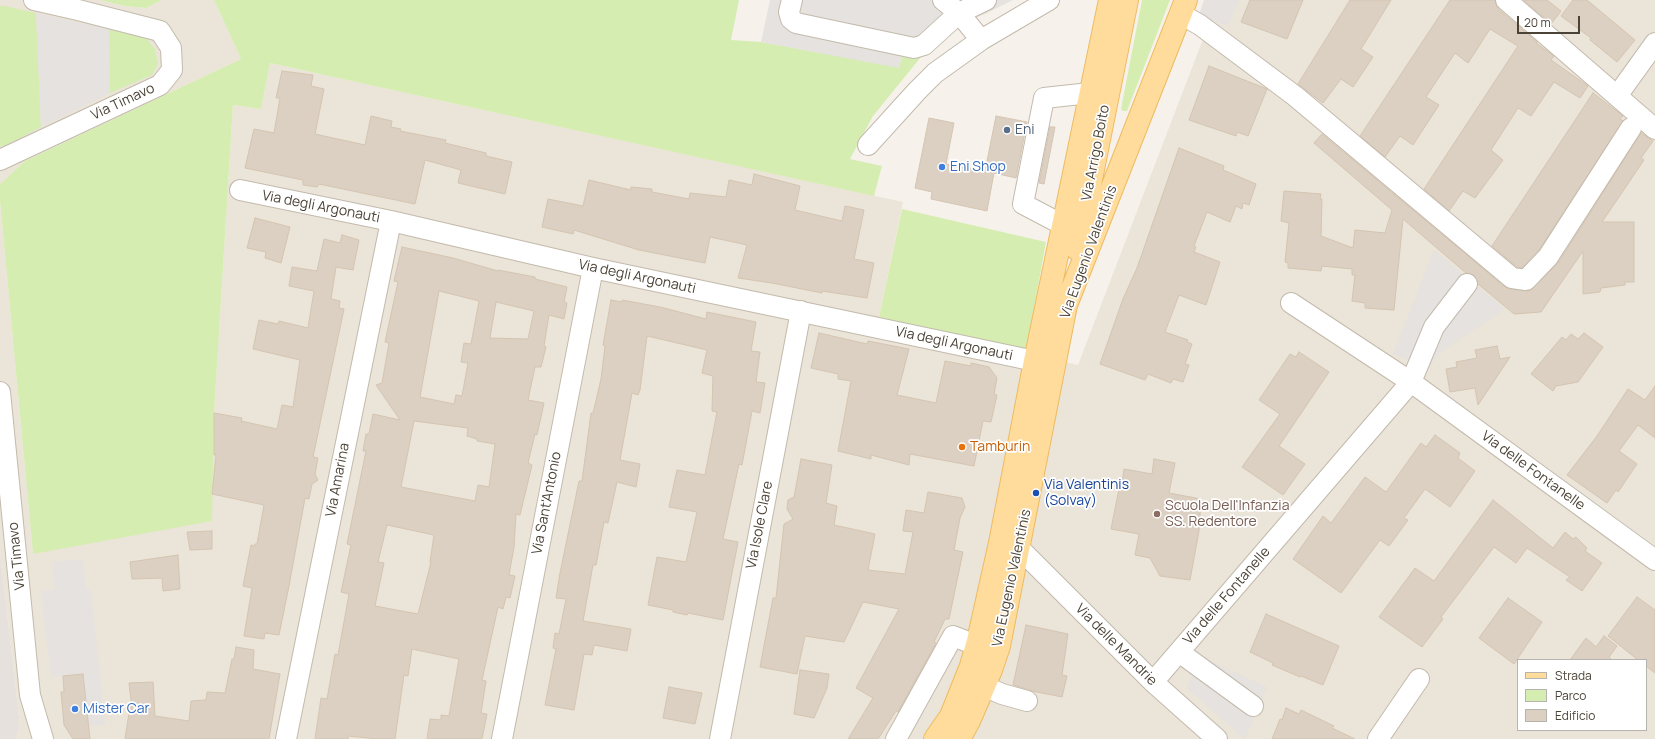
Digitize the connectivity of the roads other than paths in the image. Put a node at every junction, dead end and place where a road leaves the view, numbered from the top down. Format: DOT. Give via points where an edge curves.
graph roads {
  1 [pos="34,0"];
  2 [pos="792,0"];
  3 [pos="943,0"];
  4 [pos="986,0"];
  5 [pos="1049,0"];
  6 [pos="1110,0"];
  7 [pos="1127,0"];
  8 [pos="1506,0"];
  9 [pos="1183,7"];
  10 [pos="959,13"];
  11 [pos="981,40"];
  12 [pos="1655,43"];
  13 [pos="1090,93"];
  14 [pos="1617,96"];
  15 [pos="1631,128"];
  16 [pos="1655,129"];
  17 [pos="868,145"];
  18 [pos="0,160"];
  19 [pos="240,190"];
  20 [pos="391,220"];
  21 [pos="1063,225"];
  22 [pos="593,268"];
  23 [pos="1467,284"];
  24 [pos="1056,303"];
  25 [pos="1291,303"];
  26 [pos="801,311"];
  27 [pos="1035,361"];
  28 [pos="1411,382"];
  29 [pos="0,392"];
  30 [pos="1019,548"];
  31 [pos="1655,560"];
  32 [pos="976,645"];
  33 [pos="1179,652"];
  34 [pos="1419,679"];
  35 [pos="1153,682"];
  36 [pos="984,686"];
  37 [pos="1027,701"];
  38 [pos="1253,706"];
  39 [pos="36,719"];
  40 [pos="967,733"];
  41 [pos="904,736"];
  42 [pos="32,739"];
  43 [pos="43,739"];
  44 [pos="286,739"];
  45 [pos="502,739"];
  46 [pos="720,739"];
  47 [pos="936,739"];
  48 [pos="1217,739"];
  49 [pos="1378,739"];
  1 -- 18 [label="street, Via Timavo" via="160,31 171,48 172,70 160,85"];
  2 -- 10 [label="street" via="789,12 791,19 796,23 914,48 924,45"];
  3 -- 10 [label="street"];
  4 -- 10 [label="street"];
  5 -- 11 [label="street"];
  6 -- 13 [label="main road, Via Arrigo Boito"];
  7 -- 24 [label="main road, Via Arrigo Boito"];
  8 -- 14 [label="street"];
  9 -- 15 [label="street" via="1200,25 1295,96 1512,278 1526,280 1548,257"];
  9 -- 24 [label="main road, Via Eugenio Valentinis"];
  10 -- 11 [label="street"];
  11 -- 17 [label="street" via="935,73"];
  12 -- 14 [label="street"];
  13 -- 21 [label="main road, Via Arrigo Boito"];
  13 -- 21 [label="street" via="1044,98 1023,204"];
  14 -- 16 [label="street"];
  19 -- 20 [label="street, Via degli Argonauti"];
  20 -- 22 [label="street, Via degli Argonauti"];
  20 -- 44 [label="street, Via Amarina"];
  21 -- 24 [label="main road, Via Arrigo Boito"];
  22 -- 26 [label="street, Via degli Argonauti"];
  22 -- 45 [label="street, Via Sant'Antonio"];
  23 -- 28 [label="street, Via delle Fontanelle" via="1434,327"];
  24 -- 27 [label="main road, Via Eugenio Valentinis"];
  24 -- 30 [label="main road, Via Eugenio Valentinis"];
  25 -- 28 [label="street, Via delle Fontanelle"];
  26 -- 27 [label="street, Via degli Argonauti"];
  26 -- 46 [label="street, Via Isole Clare"];
  27 -- 32 [label="main road, Via Eugenio Valentinis" via="1000,543"];
  28 -- 31 [label="street, Via delle Fontanelle"];
  28 -- 33 [label="street, Via delle Fontanelle"];
  29 -- 39 [label="street, Via Timavo" via="30,695"];
  30 -- 35 [label="street, Via delle Mandrie"];
  30 -- 36 [label="main road, Via Eugenio Valentinis" via="999,646"];
  32 -- 41 [label="street" via="953,636"];
  32 -- 47 [label="main road, Via Eugenio Valentinis" via="971,666 951,716"];
  33 -- 35 [label="street, Via delle Fontanelle"];
  33 -- 38 [label="street"];
  34 -- 49 [label="street"];
  35 -- 48 [label="street, Via delle Mandrie"];
  36 -- 37 [label="street"];
  36 -- 40 [label="main road, Via Eugenio Valentinis"];
  39 -- 42 [label="street"];
  39 -- 43 [label="street, Via Timavo"];
}
